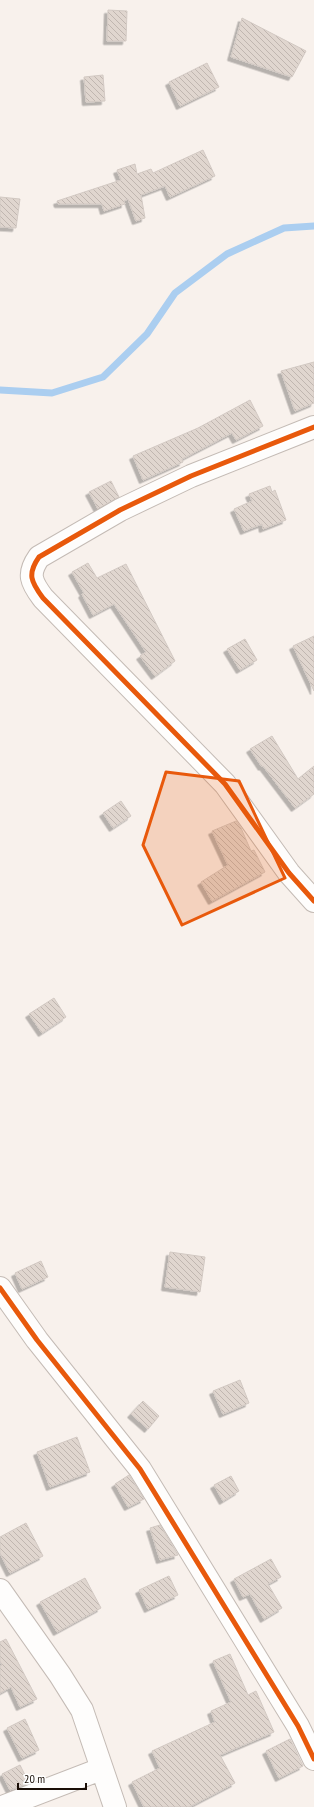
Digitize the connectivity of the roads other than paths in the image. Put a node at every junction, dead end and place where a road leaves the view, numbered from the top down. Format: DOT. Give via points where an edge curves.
graph roads {
  1 [pos="314,427"];
  2 [pos="314,901"];
  3 [pos="0,1288"];
  4 [pos="0,1590"];
  5 [pos="314,1759"];
  6 [pos="101,1768"];
  7 [pos="2,1807"];
  8 [pos="116,1807"];
  1 -- 2 [label="street" via="191,476 120,510 39,557 34,564 31,577 43,598 225,784 289,873"];
  3 -- 5 [label="street" via="37,1340 140,1469 298,1726"];
  4 -- 6 [label="street" via="82,1710"];
  6 -- 7 [label="street"];
  6 -- 8 [label="street"];
}
